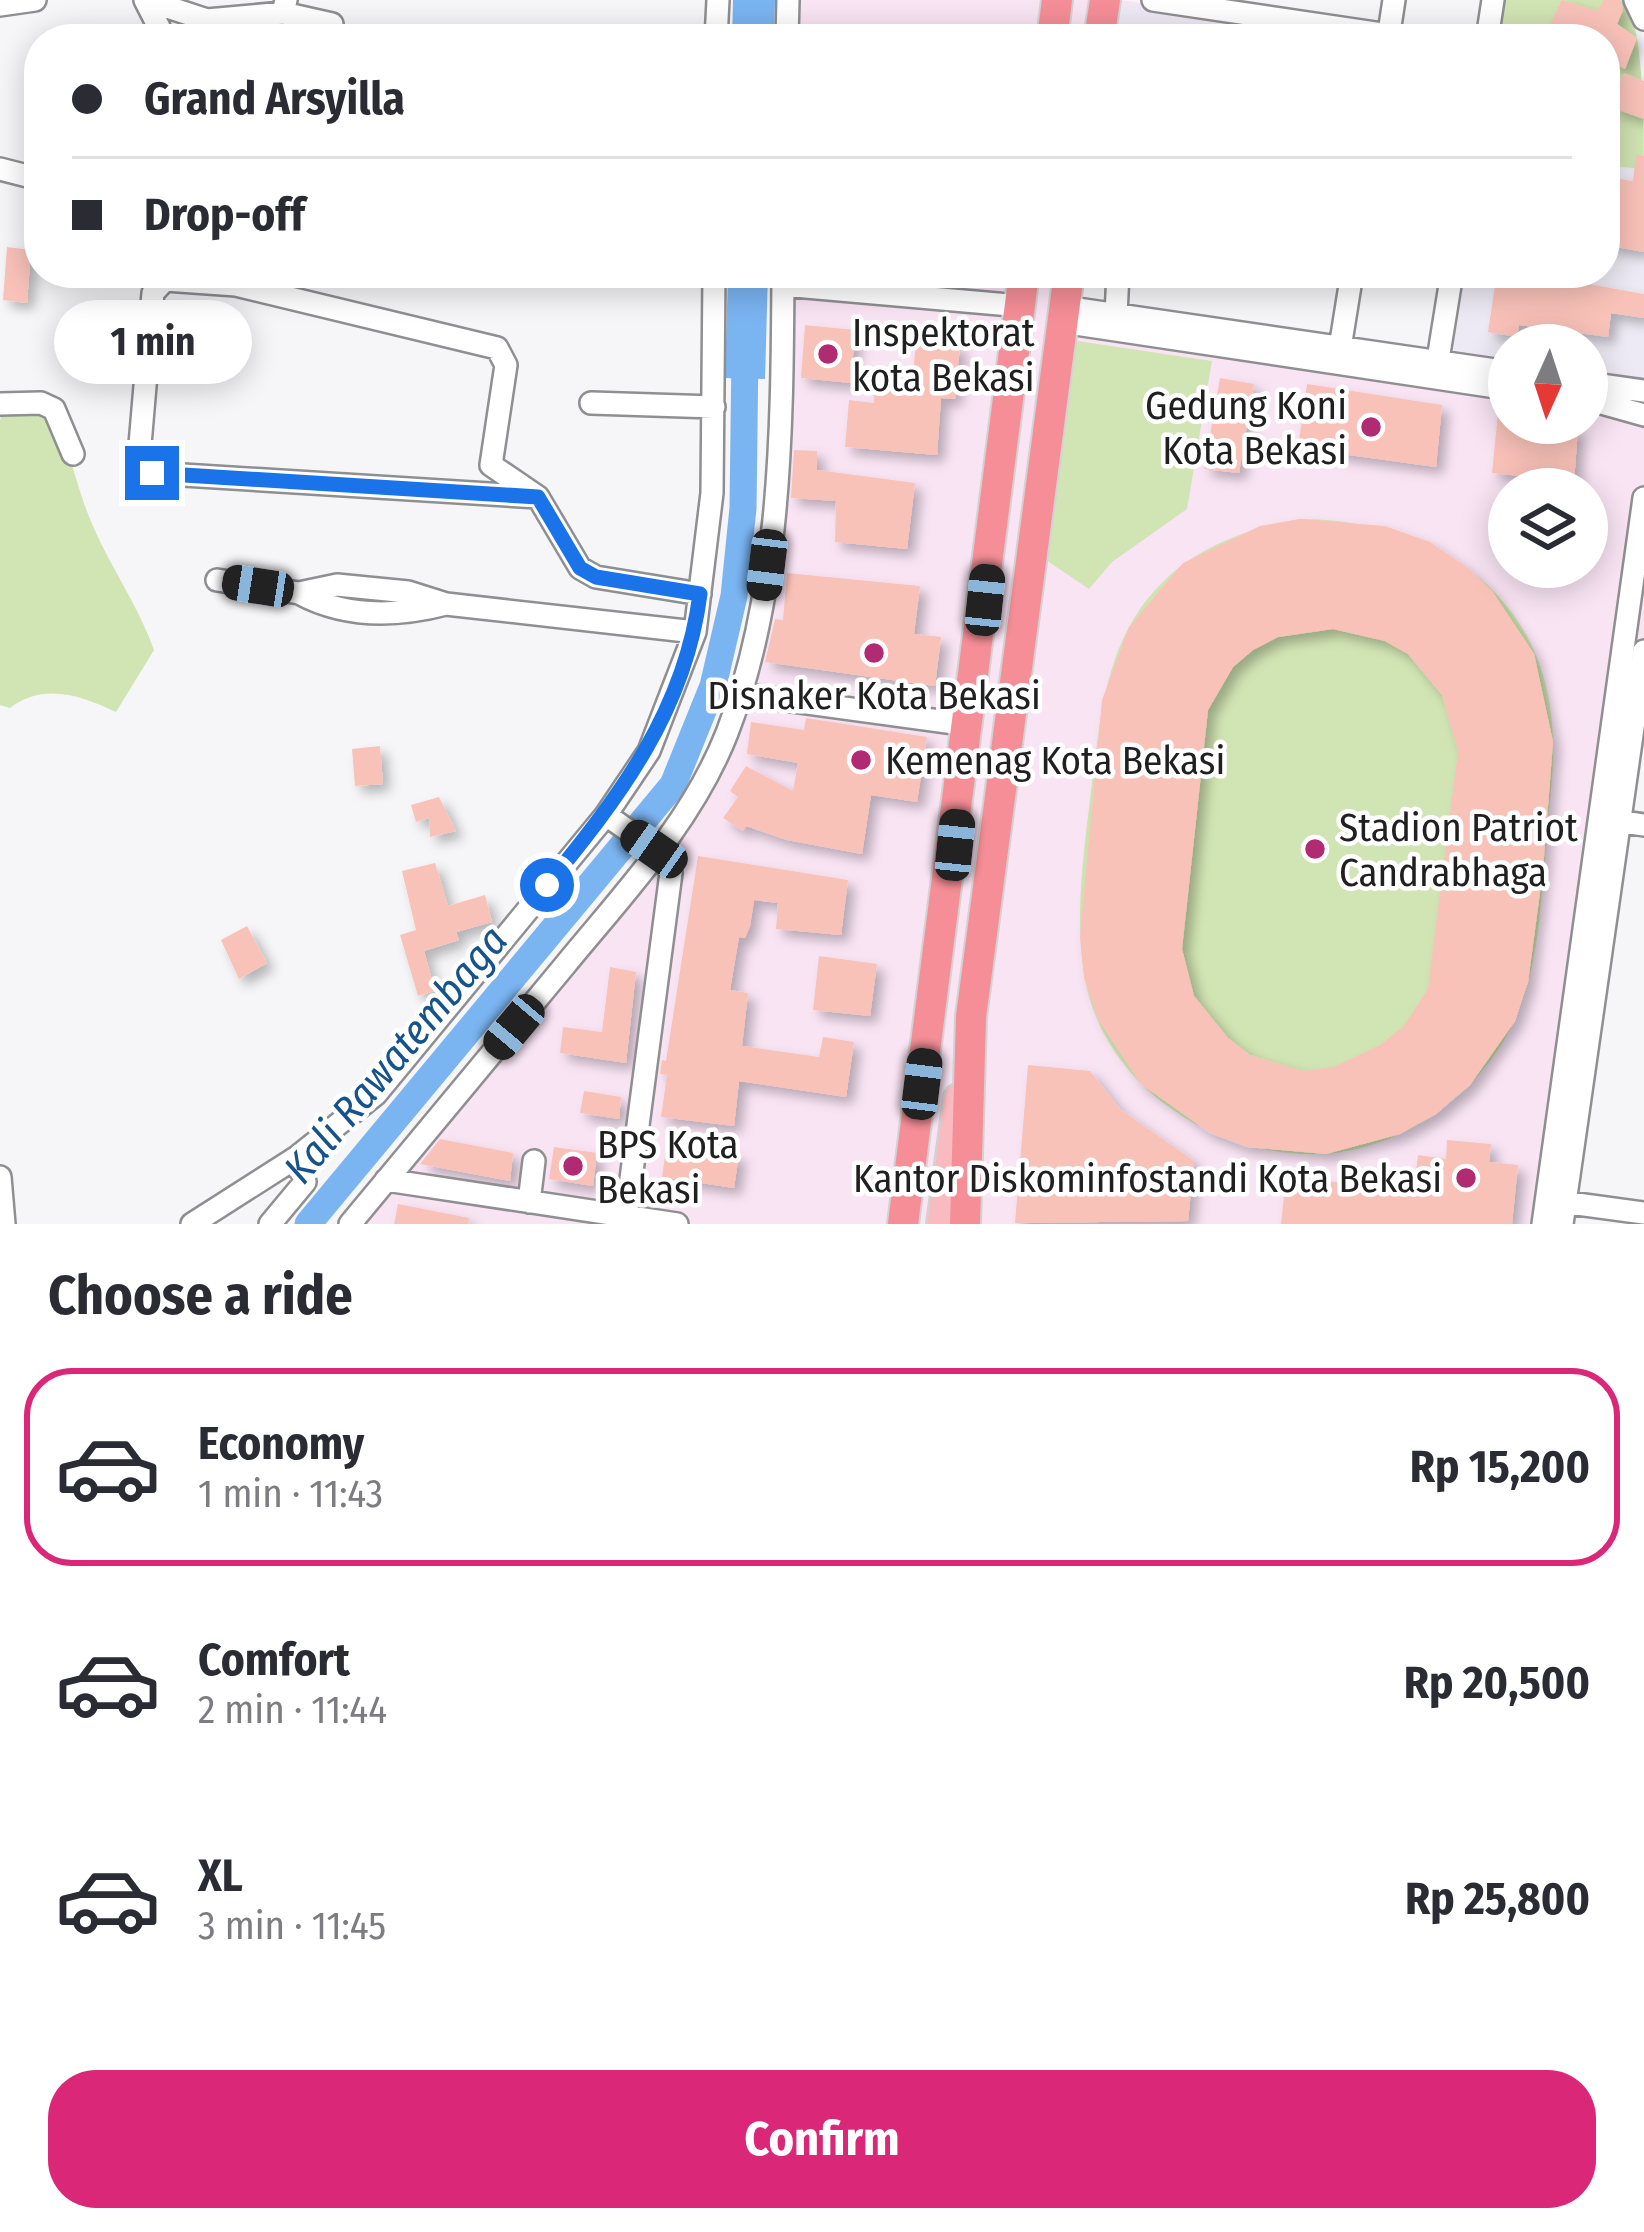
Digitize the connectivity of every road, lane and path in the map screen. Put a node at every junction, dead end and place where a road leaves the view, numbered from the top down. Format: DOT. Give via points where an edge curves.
graph roads {
  1 [pos="35,0"];
  2 [pos="146,0"];
  3 [pos="1153,0"];
  4 [pos="1636,0"];
  5 [pos="1163,1"];
  6 [pos="0,5"];
  7 [pos="1256,15"];
  8 [pos="1644,19"];
  9 [pos="278,21"];
  10 [pos="318,24"];
  11 [pos="1254,24"];
  12 [pos="1292,24"];
  13 [pos="158,288"];
  14 [pos="248,288"];
  15 [pos="714,288"];
  16 [pos="783,288"];
  17 [pos="862,288"];
  18 [pos="1022,288"];
  19 [pos="1067,288"];
  20 [pos="1117,288"];
  21 [pos="1350,288"];
  22 [pos="1450,288"];
  23 [pos="1020,306"];
  24 [pos="1063,315"];
  25 [pos="1116,315"];
  26 [pos="1341,345"];
  27 [pos="1437,370"];
  28 [pos="1488,371"];
  29 [pos="1488,383"];
  30 [pos="1608,386"];
  31 [pos="1644,391"];
  32 [pos="591,403"];
  33 [pos="0,404"];
  34 [pos="1608,406"];
  35 [pos="714,407"];
  36 [pos="1644,415"];
  37 [pos="73,454"];
  38 [pos="538,497"];
  39 [pos="1644,498"];
  40 [pos="1641,539"];
  41 [pos="217,580"];
  42 [pos="700,594"];
  43 [pos="695,632"];
  44 [pos="1644,651"];
  45 [pos="741,694"];
  46 [pos="969,725"];
  47 [pos="610,818"];
  48 [pos="1607,820"];
  49 [pos="1644,825"];
  50 [pos="656,850"];
  51 [pos="971,1017"];
  52 [pos="297,1157"];
  53 [pos="534,1161"];
  54 [pos="0,1180"];
  55 [pos="386,1180"];
  56 [pos="529,1202"];
  57 [pos="1559,1209"];
  58 [pos="1644,1213"];
  59 [pos="626,1216"];
  60 [pos="905,1220"];
  61 [pos="4,1224"];
  62 [pos="192,1224"];
  63 [pos="270,1224"];
  64 [pos="350,1224"];
  65 [pos="676,1224"];
  66 [pos="941,1224"];
  67 [pos="965,1224"];
  68 [pos="1543,1224"];
  1 -- 6 [label="street"];
  2 -- 9 [label="street" via="207,20"];
  3 -- 5 [label="street"];
  4 -- 8 [label="street"];
  5 -- 7 [label="street"];
  7 -- 11 [label="street"];
  7 -- 12 [label="street"];
  9 -- 10 [label="street"];
  13 -- 38 [label="street" via="139,456 152,473"];
  14 -- 38 [label="street" via="497,348 506,365 491,464"];
  15 -- 35 [label="street"];
  16 -- 45 [label="street" via="771,531"];
  17 -- 23 [label="street"];
  18 -- 23 [label="highway"];
  19 -- 24 [label="highway"];
  20 -- 25 [label="street"];
  21 -- 26 [label="street"];
  22 -- 27 [label="street"];
  23 -- 46 [label="highway"];
  24 -- 25 [label="street"];
  24 -- 27 [label="street"];
  24 -- 51 [label="highway"];
  25 -- 26 [label="street"];
  26 -- 27 [label="street"];
  27 -- 28 [label="street"];
  27 -- 29 [label="street"];
  30 -- 31 [label="street"];
  32 -- 35 [label="street"];
  33 -- 37 [label="street" via="55,410"];
  34 -- 36 [label="street"];
  35 -- 42 [label="street"];
  38 -- 42 [label="street" via="580,568"];
  39 -- 40 [label="street"];
  40 -- 48 [label="street"];
  41 -- 43 [label="street" via="374,613 446,604"];
  42 -- 43 [label="street"];
  43 -- 47 [label="street" via="649,752"];
  44 -- 48 [label="street"];
  45 -- 46 [label="street"];
  45 -- 50 [label="street" via="704,782"];
  46 -- 60 [label="highway"];
  47 -- 50 [label="street"];
  47 -- 52 [label="street" via="376,1094"];
  48 -- 49 [label="street"];
  48 -- 57 [label="street"];
  50 -- 55 [label="street"];
  50 -- 59 [label="street" via="671,873"];
  51 -- 66 [label="main road"];
  51 -- 67 [label="highway"];
  52 -- 62 [label="street"];
  52 -- 63 [label="street" via="305,1182"];
  53 -- 56 [label="street"];
  54 -- 61 [label="street"];
  55 -- 56 [label="street"];
  55 -- 64 [label="street"];
  56 -- 59 [label="street"];
  57 -- 58 [label="street"];
  57 -- 68 [label="street"];
  59 -- 65 [label="street"];
}
